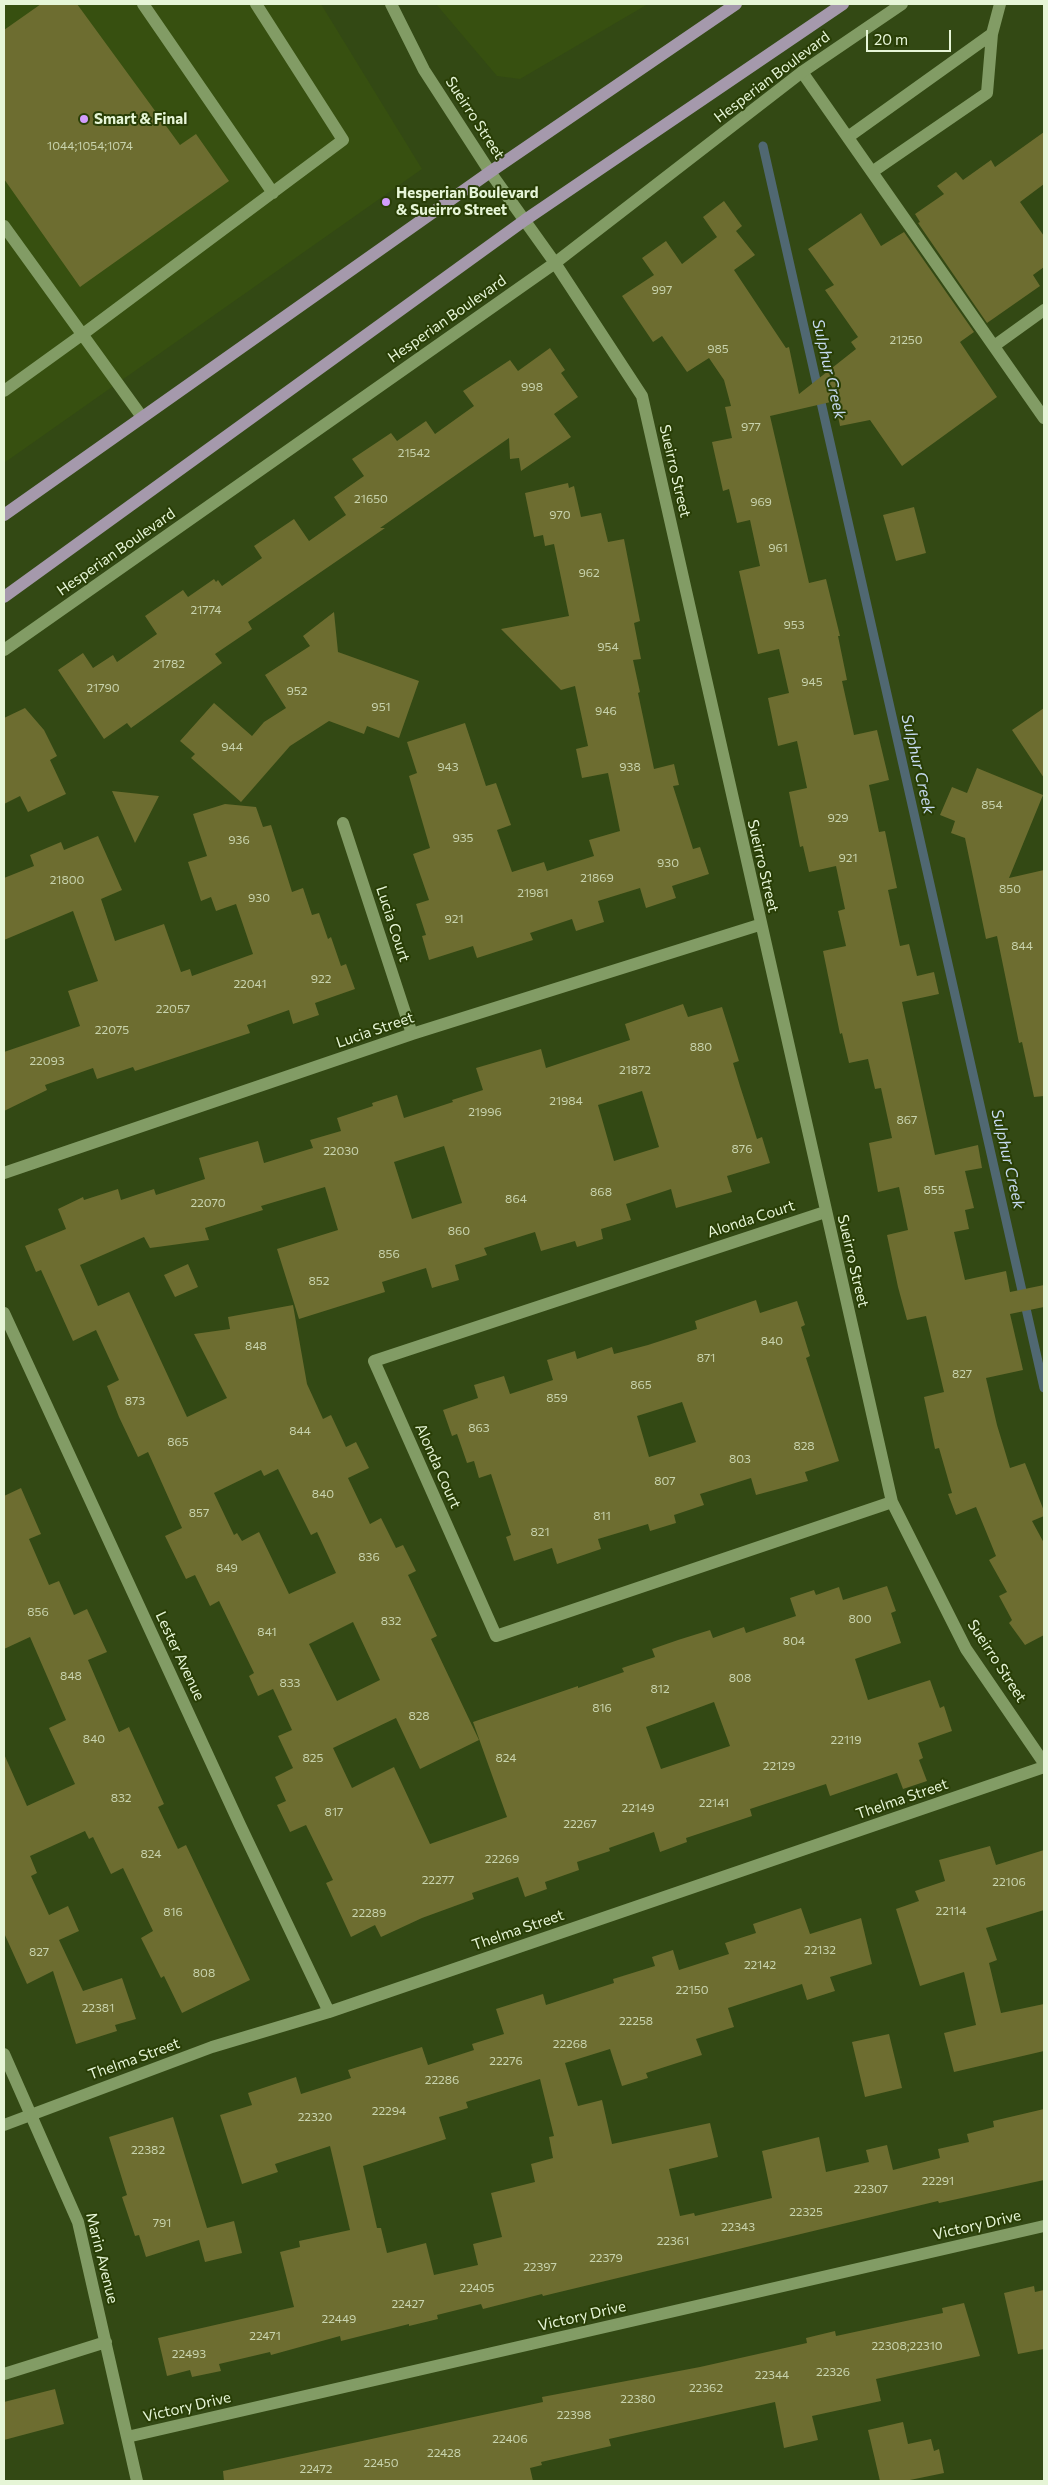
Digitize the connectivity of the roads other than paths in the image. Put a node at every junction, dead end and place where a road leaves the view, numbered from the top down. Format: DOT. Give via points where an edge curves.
graph roads {
  1 [pos="143,4"];
  2 [pos="256,4"];
  3 [pos="391,4"];
  4 [pos="736,4"];
  5 [pos="843,4"];
  6 [pos="902,4"];
  7 [pos="1000,4"];
  8 [pos="992,34"];
  9 [pos="802,72"];
  10 [pos="848,137"];
  11 [pos="490,172"];
  12 [pos="872,172"];
  13 [pos="273,193"];
  14 [pos="525,220"];
  15 [pos="4,226"];
  16 [pos="555,263"];
  17 [pos="1044,310"];
  18 [pos="83,334"];
  19 [pos="994,346"];
  20 [pos="4,390"];
  21 [pos="142,418"];
  22 [pos="1044,418"];
  23 [pos="4,515"];
  24 [pos="4,596"];
  25 [pos="4,650"];
  26 [pos="343,823"];
  27 [pos="759,925"];
  28 [pos="412,1034"];
  29 [pos="4,1173"];
  30 [pos="825,1212"];
  31 [pos="4,1313"];
  32 [pos="892,1502"];
  33 [pos="1044,1763"];
  34 [pos="1044,1768"];
  35 [pos="329,2012"];
  36 [pos="4,2054"];
  37 [pos="32,2115"];
  38 [pos="4,2125"];
  39 [pos="1044,2226"];
  40 [pos="106,2342"];
  41 [pos="4,2374"];
  42 [pos="127,2438"];
  43 [pos="137,2481"];
  1 -- 13 [label="street"];
  2 -- 13 [label="street" via="343,140"];
  3 -- 11 [label="street, Sueirro Street" via="424,70"];
  4 -- 11 [label="main road"];
  5 -- 14 [label="main road, Hesperian Boulevard"];
  6 -- 9 [label="street, Hesperian Boulevard"];
  7 -- 8 [label="street"];
  8 -- 10 [label="street"];
  8 -- 12 [label="street" via="987,93"];
  9 -- 10 [label="street"];
  9 -- 16 [label="street, Hesperian Boulevard"];
  10 -- 12 [label="street"];
  11 -- 14 [label="street, Sueirro Street"];
  11 -- 21 [label="main road"];
  12 -- 19 [label="street"];
  13 -- 18 [label="street"];
  14 -- 16 [label="street, Sueirro Street"];
  14 -- 24 [label="main road, Hesperian Boulevard"];
  15 -- 18 [label="street"];
  16 -- 25 [label="street, Hesperian Boulevard"];
  16 -- 27 [label="street, Sueirro Street" via="642,396"];
  17 -- 19 [label="street"];
  18 -- 20 [label="street"];
  18 -- 21 [label="street"];
  19 -- 22 [label="street"];
  21 -- 23 [label="main road"];
  26 -- 28 [label="street, Lucia Court"];
  27 -- 28 [label="street, Lucia Street"];
  27 -- 30 [label="street, Sueirro Street"];
  28 -- 29 [label="street, Lucia Street"];
  30 -- 32 [label="street, Sueirro Street"];
  30 -- 32 [label="street, Alonda Court" via="374,1361 496,1636"];
  31 -- 35 [label="street, Lester Avenue"];
  32 -- 33 [label="street, Sueirro Street" via="966,1649"];
  34 -- 35 [label="street, Thelma Street"];
  35 -- 37 [label="street, Thelma Street" via="212,2048"];
  36 -- 37 [label="street, Marin Avenue"];
  37 -- 38 [label="street, Thelma Street"];
  37 -- 40 [label="street, Marin Avenue" via="78,2222"];
  39 -- 42 [label="street, Victory Drive"];
  40 -- 41 [label="street"];
  40 -- 42 [label="street, Marin Avenue"];
  42 -- 43 [label="street, Marin Avenue"];
}
